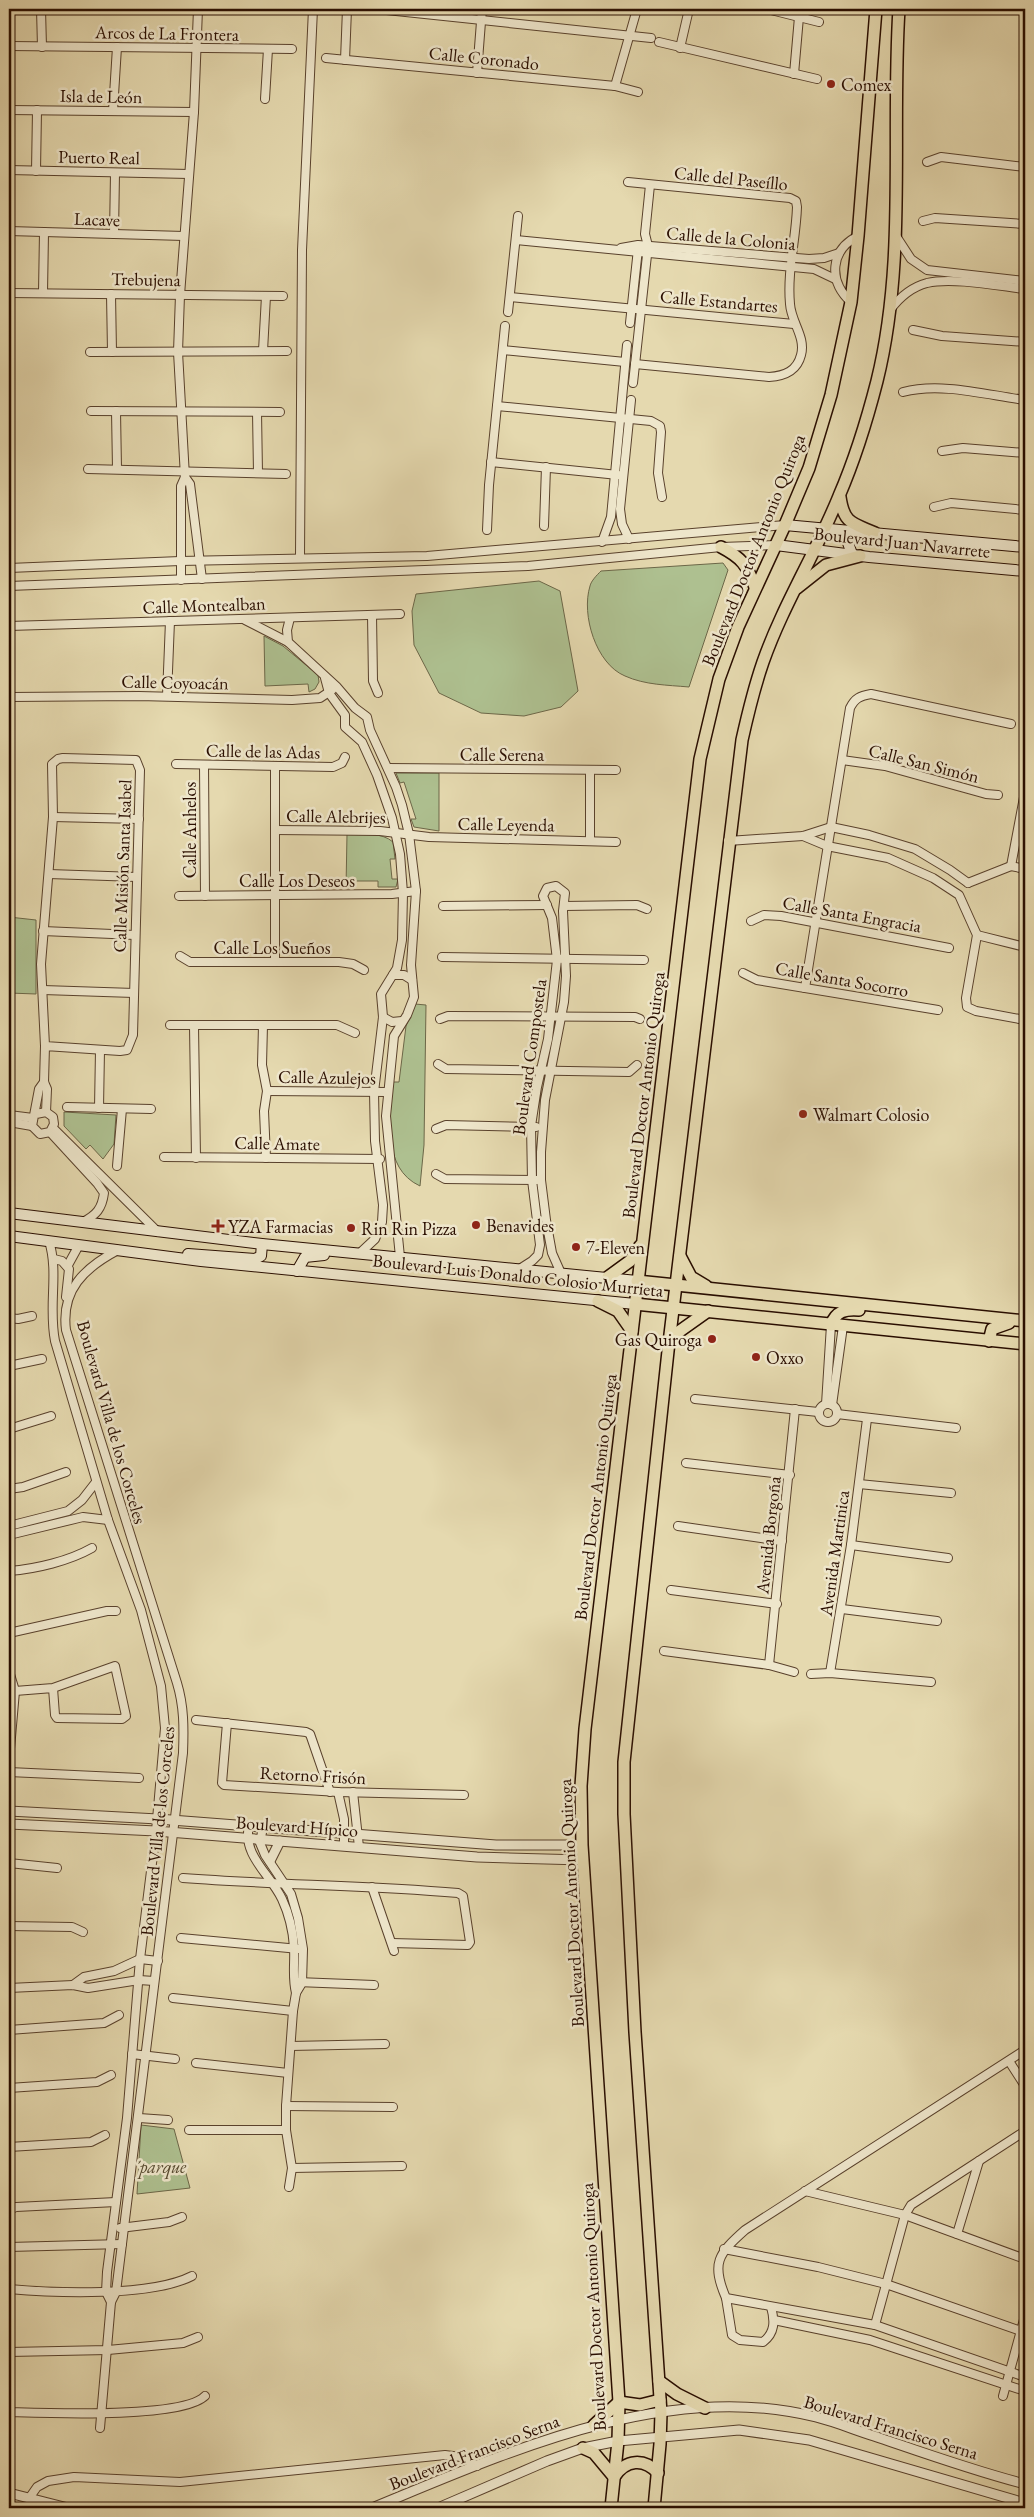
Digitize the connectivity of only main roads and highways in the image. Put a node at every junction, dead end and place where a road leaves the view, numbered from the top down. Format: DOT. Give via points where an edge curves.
graph roads {
  1 [pos="876,9"];
  2 [pos="899,9"];
  3 [pos="840,496"];
  4 [pos="786,525"];
  5 [pos="825,529"];
  6 [pos="857,532"];
  7 [pos="875,533"];
  8 [pos="776,545"];
  9 [pos="721,547"];
  10 [pos="1025,548"];
  11 [pos="814,549"];
  12 [pos="856,555"];
  13 [pos="1025,571"];
  14 [pos="755,587"];
  15 [pos="794,591"];
  16 [pos="9,1213"];
  17 [pos="9,1236"];
  18 [pos="643,1243"];
  19 [pos="262,1244"];
  20 [pos="346,1252"];
  21 [pos="162,1256"];
  22 [pos="680,1256"];
  23 [pos="297,1271"];
  24 [pos="608,1277"];
  25 [pos="638,1280"];
  26 [pos="676,1285"];
  27 [pos="712,1288"];
  28 [pos="598,1301"];
  29 [pos="635,1304"];
  30 [pos="673,1308"];
  31 [pos="918,1310"];
  32 [pos="708,1311"];
  33 [pos="1023,1321"];
  34 [pos="831,1325"];
  35 [pos="632,1331"];
  36 [pos="670,1338"];
  37 [pos="989,1341"];
  38 [pos="1025,1344"];
  39 [pos="659,2381"];
  40 [pos="660,2400"];
  41 [pos="618,2402"];
  42 [pos="705,2408"];
  43 [pos="594,2425"];
  44 [pos="583,2448"];
  45 [pos="658,2473"];
  46 [pos="614,2477"];
  47 [pos="611,2508"];
  48 [pos="654,2508"];
  1 -- 4 [label="main road, Boulevard Doctor Antonio Quiroga" via="850,302 831,395 809,468"];
  2 -- 3 [label="main road" via="895,234 889,312 877,379 856,454"];
  3 -- 5 [label="main road"];
  3 -- 7 [label="main road" via="848,521"];
  4 -- 5 [label="main road, Boulevard Juan Navarrete"];
  4 -- 8 [label="main road, Boulevard Doctor Antonio Quiroga"];
  5 -- 6 [label="main road, Boulevard Juan Navarrete"];
  5 -- 11 [label="main road"];
  6 -- 7 [label="main road, Boulevard Juan Navarrete"];
  6 -- 12 [label="main road" via="848,543"];
  7 -- 10 [label="main road, Boulevard Juan Navarrete"];
  8 -- 11 [label="main road, Boulevard Juan Navarrete"];
  8 -- 14 [label="main road, Boulevard Doctor Antonio Quiroga"];
  9 -- 14 [label="main road" via="738,555"];
  11 -- 12 [label="main road, Boulevard Juan Navarrete"];
  11 -- 15 [label="main road"];
  12 -- 13 [label="main road, Boulevard Juan Navarrete"];
  12 -- 15 [label="main road" via="826,565"];
  14 -- 18 [label="main road, Boulevard Doctor Antonio Quiroga" via="719,679 700,759"];
  15 -- 22 [label="main road" via="763,662 742,740"];
  16 -- 19 [label="main road, Boulevard Luis Donaldo Colosio Murrieta"];
  17 -- 21 [label="main road, Boulevard Luis Donaldo Colosio Murrieta"];
  18 -- 24 [label="main road" via="630,1261"];
  18 -- 25 [label="main road, Boulevard Doctor Antonio Quiroga"];
  19 -- 20 [label="main road, Boulevard Luis Donaldo Colosio Murrieta"];
  19 -- 21 [label="main road" via="261,1256 255,1259 202,1254"];
  20 -- 23 [label="main road" via="305,1257"];
  20 -- 24 [label="main road, Boulevard Luis Donaldo Colosio Murrieta"];
  21 -- 23 [label="main road, Boulevard Luis Donaldo Colosio Murrieta"];
  22 -- 26 [label="main road"];
  22 -- 27 [label="main road" via="691,1277"];
  23 -- 28 [label="main road, Boulevard Luis Donaldo Colosio Murrieta"];
  24 -- 25 [label="main road, Boulevard Luis Donaldo Colosio Murrieta"];
  25 -- 26 [label="main road, Boulevard Luis Donaldo Colosio Murrieta"];
  25 -- 29 [label="main road, Boulevard Doctor Antonio Quiroga"];
  26 -- 27 [label="main road, Boulevard Luis Donaldo Colosio Murrieta"];
  26 -- 30 [label="main road"];
  27 -- 31 [label="main road, Boulevard Luis Donaldo Colosio Murrieta"];
  28 -- 29 [label="main road, Boulevard Luis Donaldo Colosio Murrieta"];
  28 -- 35 [label="main road" via="618,1311"];
  29 -- 30 [label="main road, Boulevard Luis Donaldo Colosio Murrieta"];
  29 -- 35 [label="main road, Boulevard Doctor Antonio Quiroga"];
  30 -- 32 [label="main road, Boulevard Luis Donaldo Colosio Murrieta"];
  30 -- 36 [label="main road"];
  31 -- 33 [label="main road, Boulevard Luis Donaldo Colosio Murrieta"];
  31 -- 34 [label="main road" via="908,1314 845,1310 838,1313"];
  32 -- 34 [label="main road, Boulevard Luis Donaldo Colosio Murrieta"];
  32 -- 36 [label="main road"];
  33 -- 37 [label="main road" via="997,1326 992,1329"];
  34 -- 37 [label="main road, Boulevard Luis Donaldo Colosio Murrieta"];
  35 -- 41 [label="main road, Boulevard Doctor Antonio Quiroga" via="581,1786 582,1845"];
  36 -- 39 [label="main road" via="623,1788"];
  37 -- 38 [label="main road, Boulevard Luis Donaldo Colosio Murrieta"];
  39 -- 40 [label="main road"];
  39 -- 42 [label="main road"];
  40 -- 41 [label="main road" via="640,2405"];
  40 -- 45 [label="main road"];
  41 -- 43 [label="main road"];
  41 -- 46 [label="main road, Boulevard Doctor Antonio Quiroga"];
  44 -- 46 [label="main road" via="594,2453"];
  45 -- 46 [label="main road" via="644,2463 635,2462 619,2469"];
  45 -- 48 [label="main road"];
  46 -- 47 [label="main road, Boulevard Doctor Antonio Quiroga"];
}
